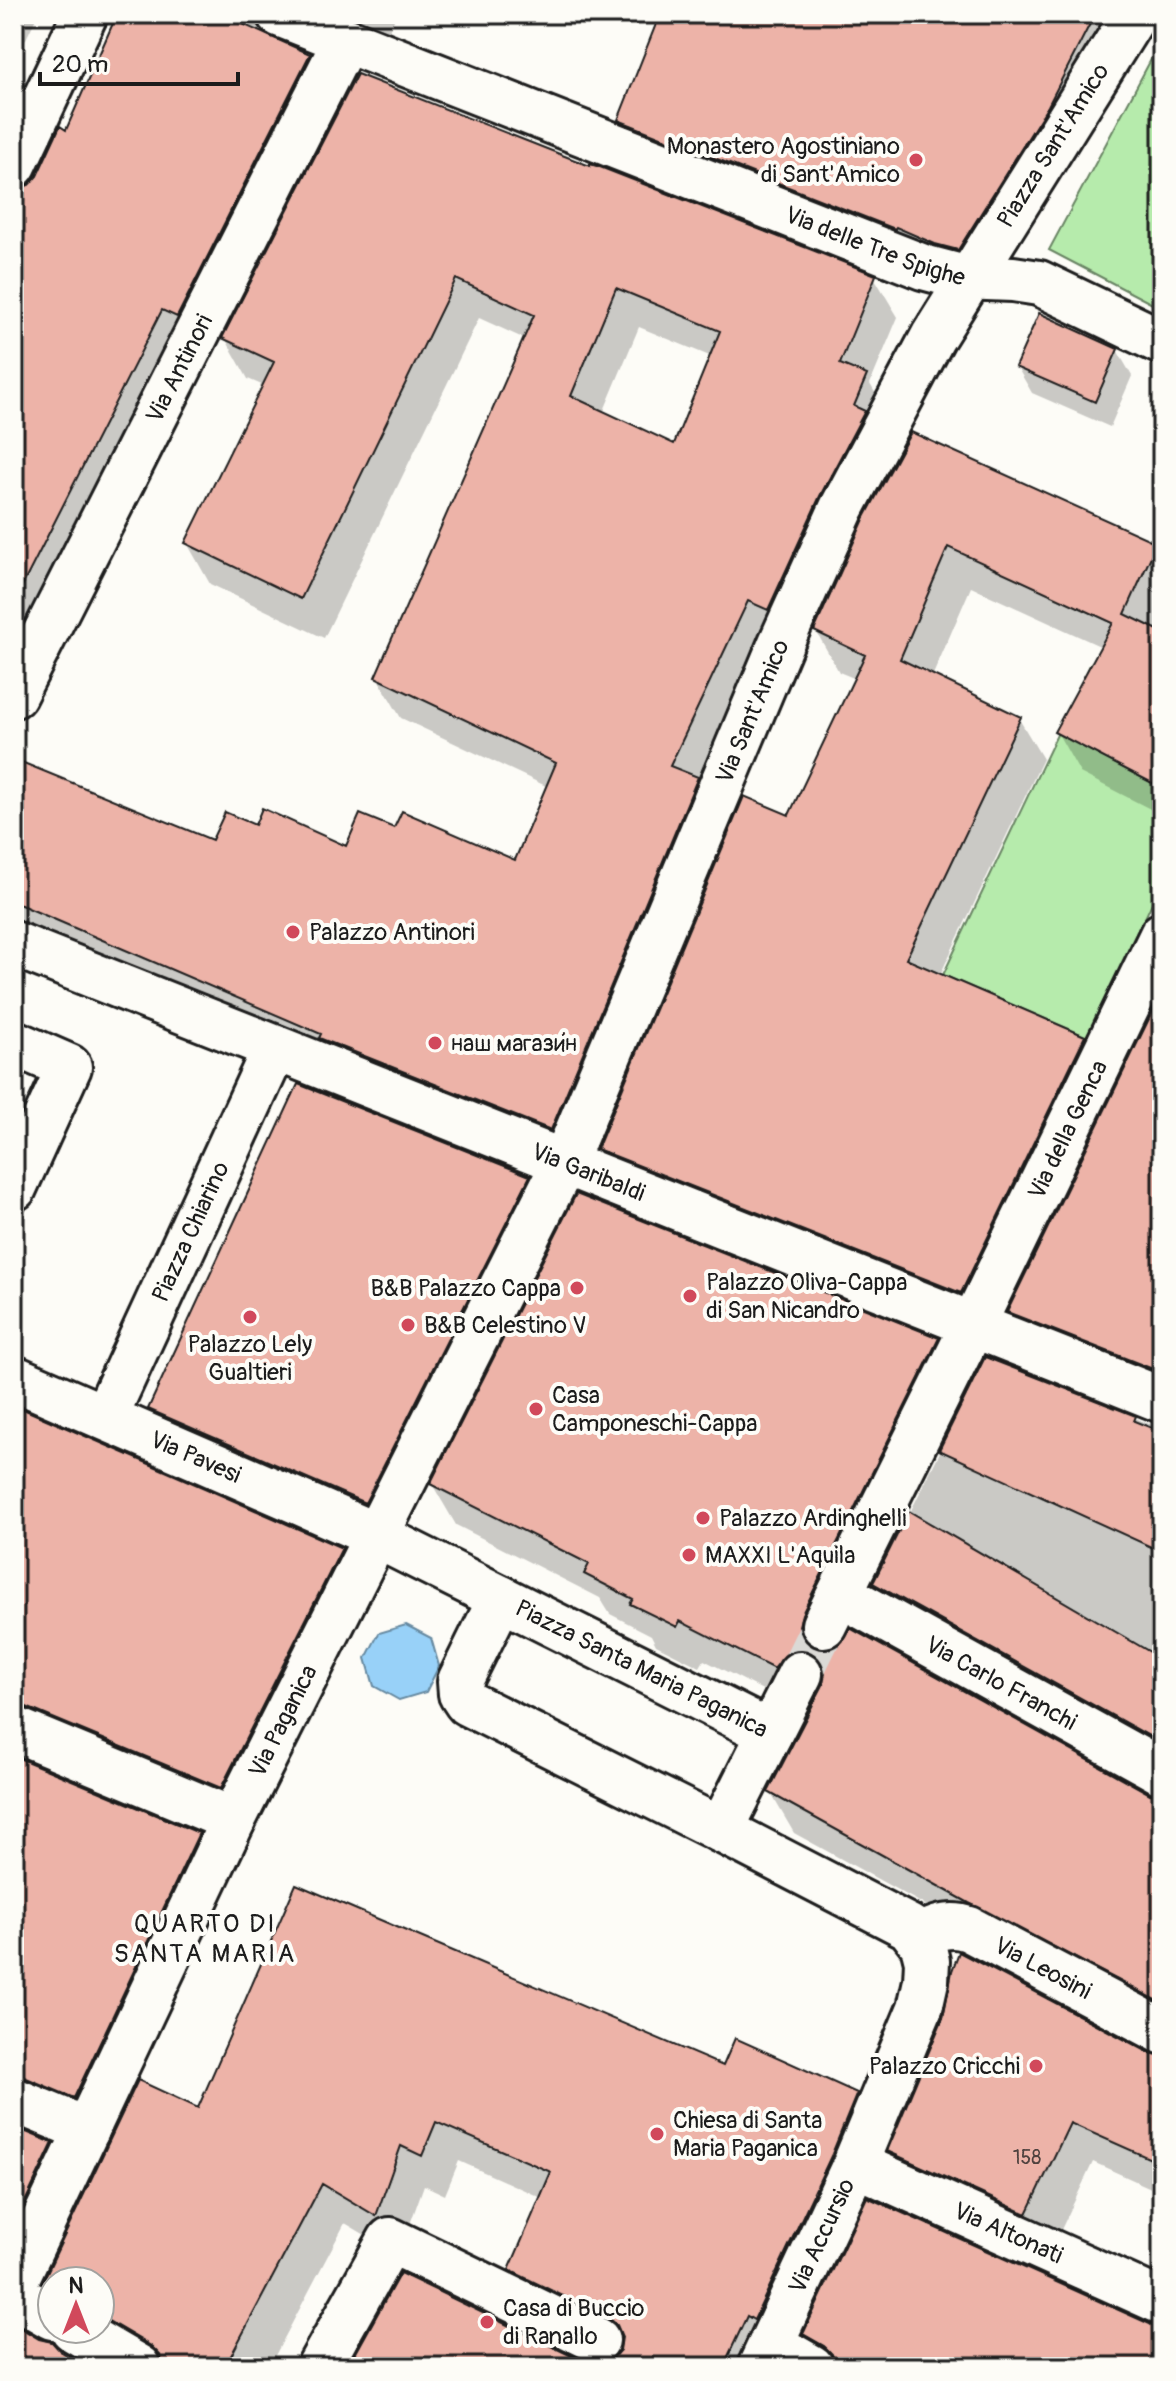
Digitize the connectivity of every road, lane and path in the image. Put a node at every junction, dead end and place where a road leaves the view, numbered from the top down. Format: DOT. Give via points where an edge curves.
graph roads {
  1 [pos="85,14"];
  2 [pos="279,14"];
  3 [pos="1135,14"];
  4 [pos="345,41"];
  5 [pos="14,165"];
  6 [pos="972,277"];
  7 [pos="1162,342"];
  8 [pos="14,695"];
  9 [pos="1162,935"];
  10 [pos="14,944"];
  11 [pos="14,1043"];
  12 [pos="275,1048"];
  13 [pos="564,1163"];
  14 [pos="14,1188"];
  15 [pos="973,1325"];
  16 [pos="14,1378"];
  17 [pos="1162,1399"];
  18 [pos="105,1417"];
  19 [pos="377,1536"];
  20 [pos="501,1598"];
  21 [pos="832,1610"];
  22 [pos="800,1674"];
  23 [pos="14,1729"];
  24 [pos="770,1733"];
  25 [pos="1162,1772"];
  26 [pos="233,1820"];
  27 [pos="721,1830"];
  28 [pos="919,1937"];
  29 [pos="1162,2031"];
  30 [pos="14,2100"];
  31 [pos="87,2130"];
  32 [pos="855,2164"];
  33 [pos="14,2284"];
  34 [pos="14,2295"];
  35 [pos="1162,2302"];
  36 [pos="36,2308"];
  37 [pos="597,2340"];
  38 [pos="100,2345"];
  39 [pos="765,2356"];
  40 [pos="138,2367"];
  41 [pos="319,2367"];
  42 [pos="811,2367"];
  1 -- 5 [label="street"];
  2 -- 4 [label="street, Via delle Tre Spighe"];
  3 -- 6 [label="street, Piazza Sant'Amico"];
  4 -- 6 [label="street, Via delle Tre Spighe" via="923,267"];
  4 -- 8 [label="street, Via Antinori"];
  6 -- 7 [label="street, Via delle Tre Spighe" via="1039,283"];
  6 -- 13 [label="street, Via Sant'Amico" via="933,337 842,508"];
  9 -- 15 [label="street, Via della Genca"];
  10 -- 12 [label="street, Via Garibaldi"];
  11 -- 14 [label="street" via="69,1067"];
  12 -- 13 [label="street, Via Garibaldi"];
  12 -- 18 [label="street, Piazza Chiarino"];
  13 -- 15 [label="street, Via Garibaldi"];
  13 -- 19 [label="street, Via Paganica"];
  15 -- 17 [label="street, Via Garibaldi"];
  15 -- 21 [label="street, Via della Genca"];
  16 -- 18 [label="street, Via Pavesi"];
  18 -- 19 [label="street, Via Pavesi"];
  19 -- 20 [label="street, Piazza Santa Maria Paganica"];
  19 -- 26 [label="street, Via Paganica"];
  20 -- 24 [label="street, Piazza Santa Maria Paganica"];
  20 -- 27 [label="street, Piazza Santa Maria Paganica" via="460,1681 463,1699"];
  21 -- 25 [label="street, Via Carlo Franchi"];
  22 -- 24 [label="street"];
  23 -- 26 [label="street"];
  24 -- 27 [label="street, Piazza Santa Maria Paganica"];
  26 -- 31 [label="street, Via Paganica"];
  27 -- 28 [label="street, Piazza Santa Maria Paganica" via="902,1923"];
  28 -- 29 [label="street, Via Leosini" via="940,1927 969,1929"];
  28 -- 32 [label="street, Via Accursio" via="927,1961 924,1993"];
  30 -- 31 [label="street"];
  31 -- 33 [label="street, Via Paganica"];
  32 -- 35 [label="street, Via Altonati"];
  32 -- 39 [label="street, Via Accursio"];
  34 -- 36 [label="street"];
  37 -- 41 [label="street" via="390,2240"];
  38 -- 40 [label="street"];
  39 -- 42 [label="street"];
}
